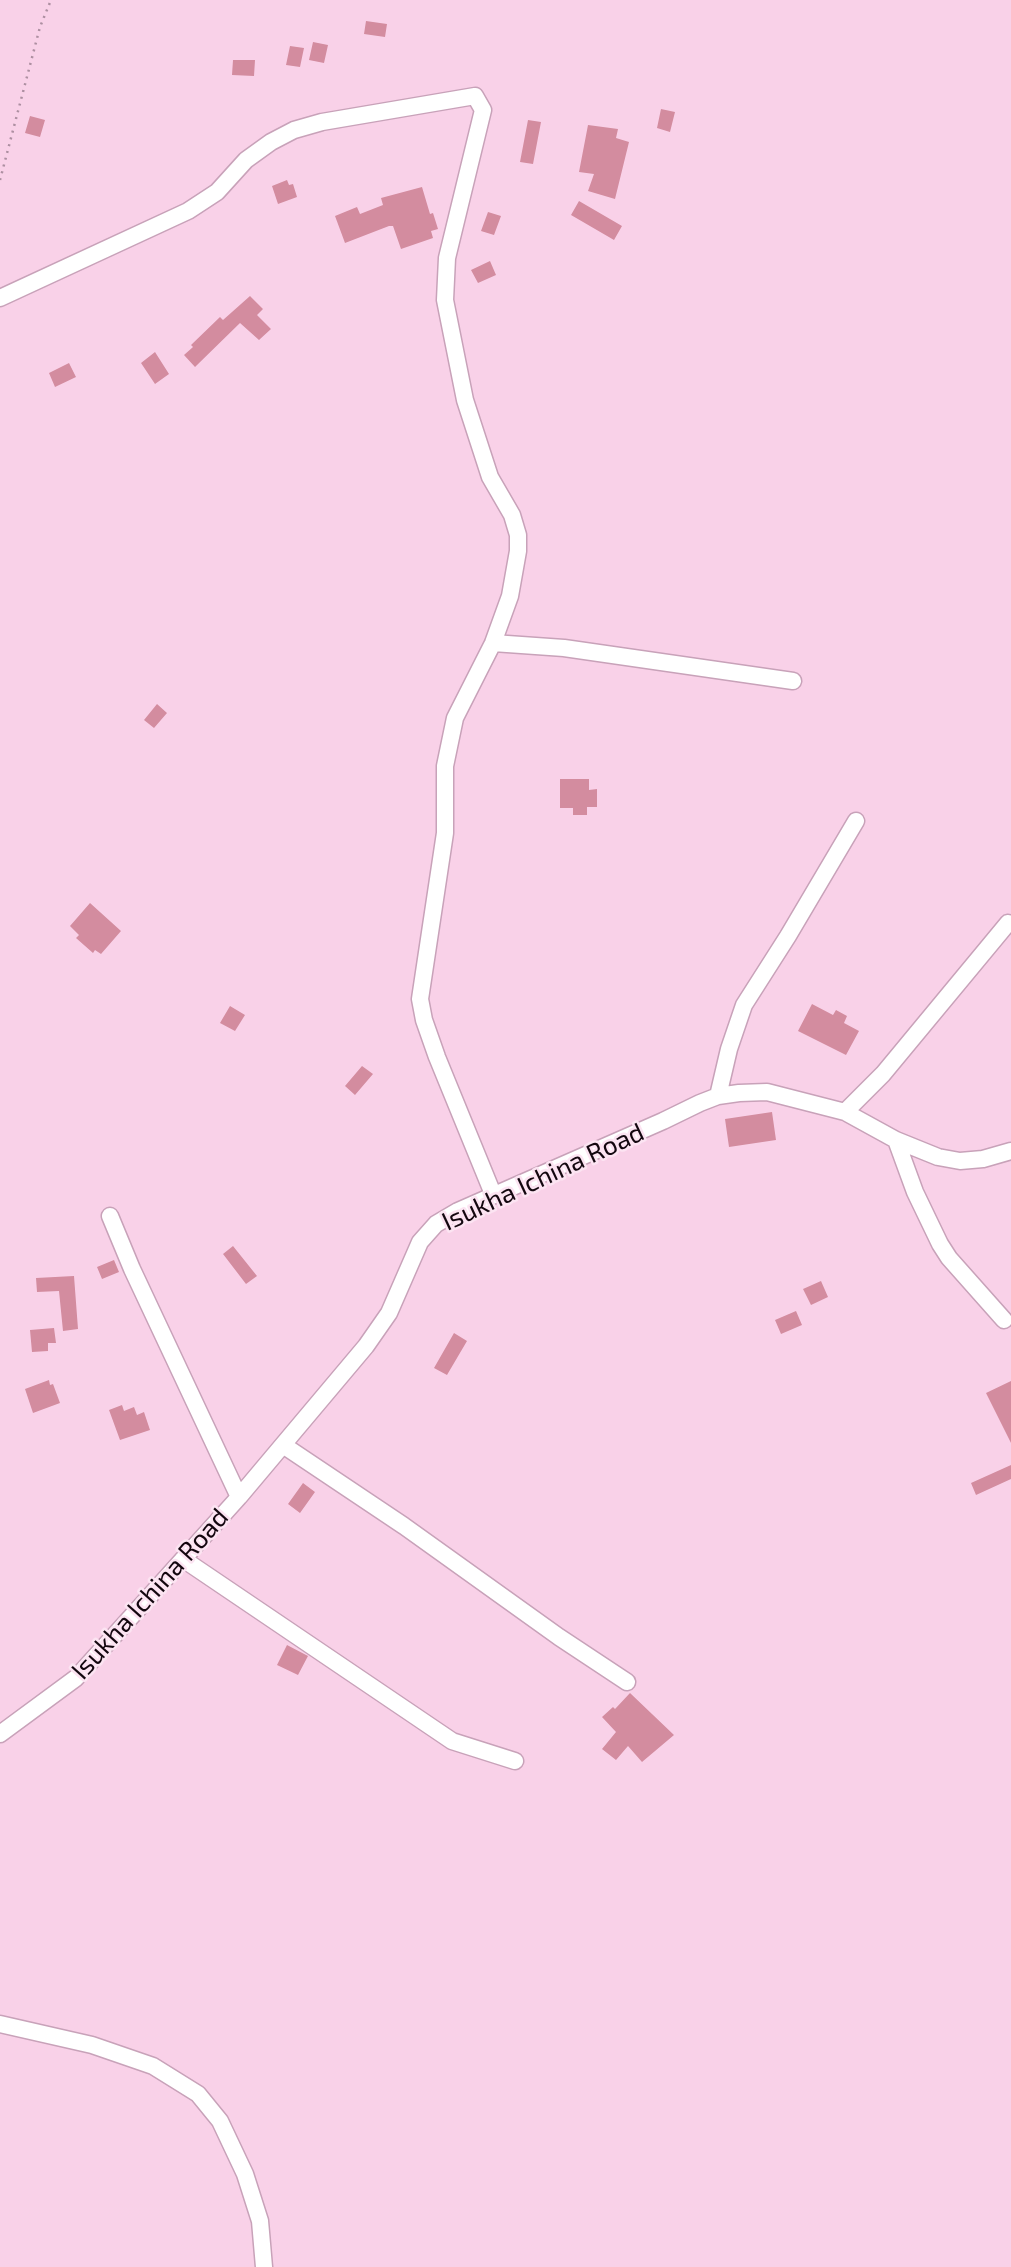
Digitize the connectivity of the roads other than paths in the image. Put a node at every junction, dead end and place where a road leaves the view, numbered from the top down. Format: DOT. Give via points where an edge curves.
graph roads {
  1 [pos="0,298"];
  2 [pos="493,643"];
  3 [pos="793,681"];
  4 [pos="856,821"];
  5 [pos="1008,923"];
  6 [pos="718,1096"];
  7 [pos="845,1112"];
  8 [pos="896,1140"];
  9 [pos="1011,1151"];
  10 [pos="493,1194"];
  11 [pos="110,1216"];
  12 [pos="1004,1321"];
  13 [pos="283,1445"];
  14 [pos="239,1497"];
  15 [pos="183,1559"];
  16 [pos="627,1682"];
  17 [pos="0,1734"];
  18 [pos="515,1760"];
  19 [pos="0,2024"];
  20 [pos="264,2267"];
  1 -- 2 [label="street" via="188,211 216,192 246,160 294,130 475,96 483,110 447,258 445,300 465,400 490,477 518,535 510,596"];
  2 -- 3 [label="street" via="564,648"];
  2 -- 10 [label="street" via="452,730 445,766 445,833 420,999 437,1057"];
  4 -- 6 [label="street" via="744,1005"];
  5 -- 7 [label="street" via="883,1074"];
  6 -- 7 [label="street, Isukha Ichina Road" via="767,1091"];
  6 -- 10 [label="street, Isukha Ichina Road"];
  7 -- 8 [label="street, Isukha Ichina Road"];
  8 -- 9 [label="street, Isukha Ichina Road" via="960,1161"];
  8 -- 12 [label="street" via="940,1244"];
  10 -- 13 [label="street, Isukha Ichina Road" via="436,1224 420,1242 389,1313"];
  11 -- 14 [label="street"];
  13 -- 14 [label="street, Isukha Ichina Road"];
  13 -- 16 [label="street"];
  14 -- 15 [label="street, Isukha Ichina Road"];
  15 -- 17 [label="street, Isukha Ichina Road" via="76,1678"];
  15 -- 18 [label="street" via="452,1741"];
  19 -- 20 [label="street" via="92,2045 153,2066 198,2094 220,2121 246,2174 260,2221"];
}
